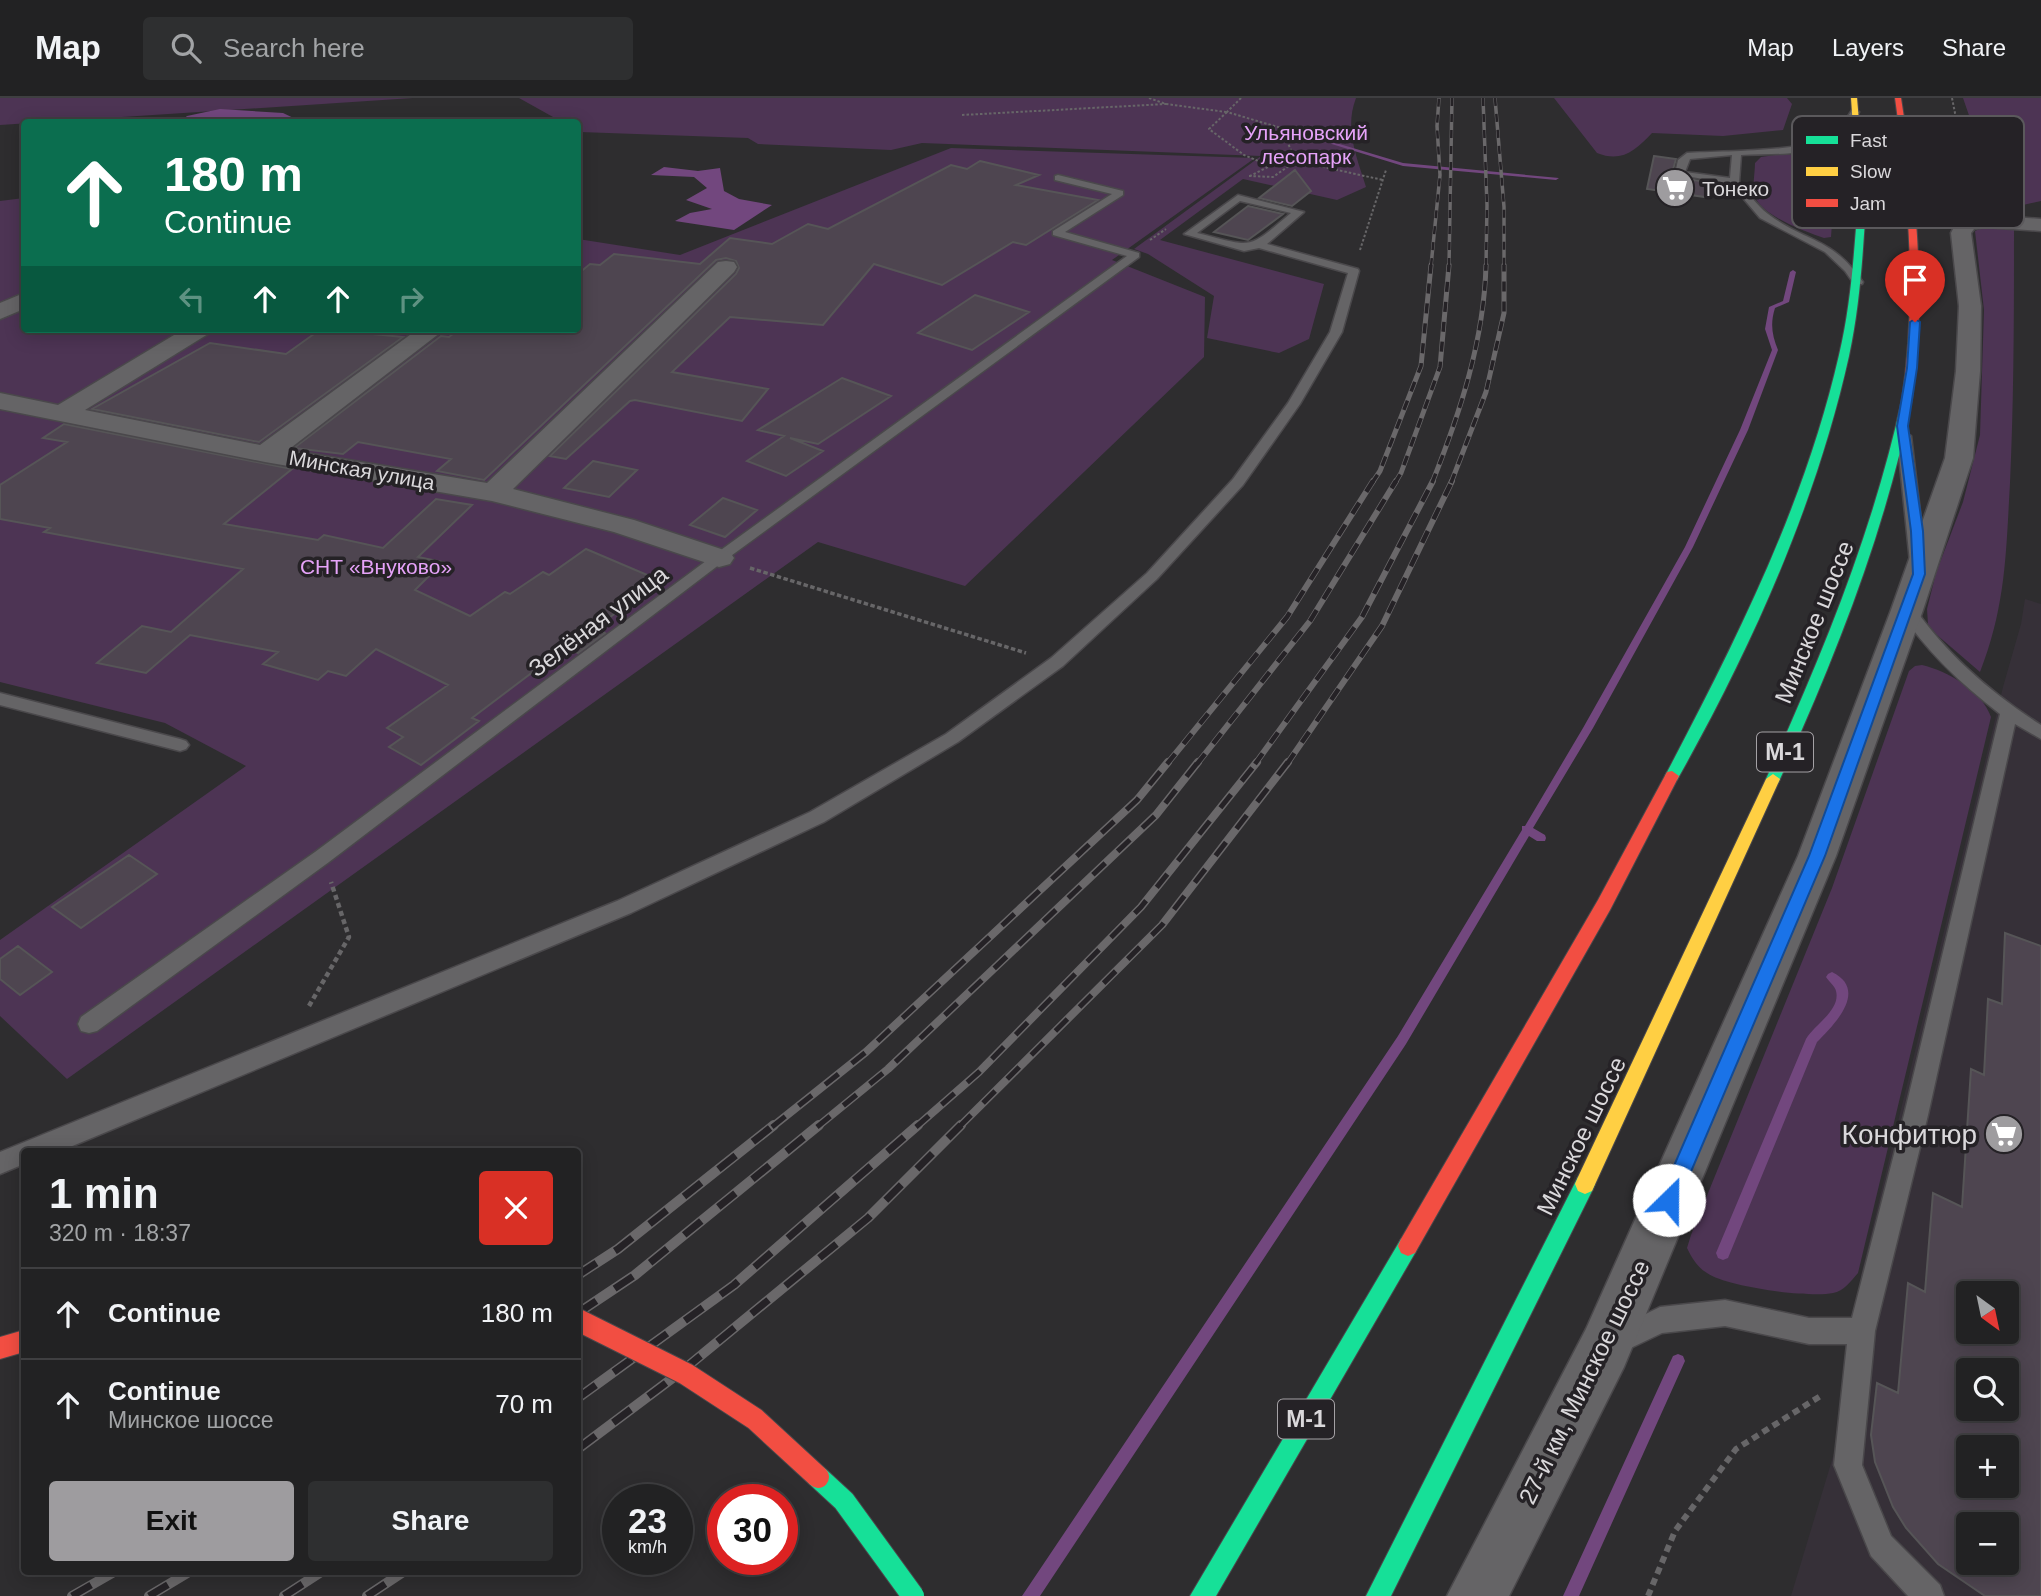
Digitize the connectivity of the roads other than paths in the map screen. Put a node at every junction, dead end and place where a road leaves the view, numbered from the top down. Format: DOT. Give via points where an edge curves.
graph roads {
  1 [pos="1898,98"];
  2 [pos="1901,116"];
  3 [pos="1792,149"];
  4 [pos="1737,152"];
  5 [pos="1058,178"];
  6 [pos="1734,182"];
  7 [pos="1861,228"];
  8 [pos="1915,228"];
  9 [pos="1964,228"];
  10 [pos="1259,245"];
  11 [pos="726,267"];
  12 [pos="1858,282"];
  13 [pos="21,302"];
  14 [pos="0,312"];
  15 [pos="193,333"];
  16 [pos="428,333"];
  17 [pos="0,401"];
  18 [pos="64,412"];
  19 [pos="1903,426"];
  20 [pos="265,454"];
  21 [pos="492,493"];
  22 [pos="719,558"];
  23 [pos="1913,592"];
  24 [pos="0,699"];
  25 [pos="2009,713"];
  26 [pos="2041,733"];
  27 [pos="180,745"];
  28 [pos="89,1024"];
  29 [pos="37,1148"];
  30 [pos="21,1154"];
  31 [pos="0,1163"];
  32 [pos="581,1322"];
  33 [pos="1862,1331"];
  34 [pos="21,1342"];
  35 [pos="0,1348"];
  36 [pos="1605,1348"];
  37 [pos="913,1596"];
  38 [pos="1202,1596"];
  39 [pos="1378,1596"];
  40 [pos="1477,1596"];
  41 [pos="1929,1596"];
  1 -- 2 [label="main road, Минское шоссе / М-1"];
  3 -- 4 [label="lane"];
  4 -- 6 [label="lane"];
  4 -- 6 [label="lane" via="1687,156 1680,174"];
  5 -- 22 [label="lane, Зелёная улица" via="1120,193 1057,233 1135,255"];
  6 -- 12 [label="lane" via="1766,218 1846,262"];
  7 -- 12 [label="main road, М-1"];
  8 -- 19 [label="main road, Минское шоссе / М-1" via="1912,368"];
  9 -- 23 [label="street, 27-й км, Минское шоссе" via="1970,306 1959,458"];
  10 -- 10 [label="lane" via="1299,212 1238,198 1189,234 1244,248"];
  10 -- 29 [label="lane" via="1354,271 1336,332 1294,404 1238,482 1152,576 1057,662 951,738 817,817 624,907"];
  11 -- 21 [label="street"];
  12 -- 38 [label="main road, М-1" via="1819,450 1786,542 1720,686 1605,905"];
  13 -- 14 [label="street"];
  15 -- 18 [label="street"];
  16 -- 20 [label="street"];
  17 -- 18 [label="street, Минская улица"];
  18 -- 20 [label="street, Минская улица"];
  19 -- 23 [label="lane" via="1917,531"];
  19 -- 39 [label="main road, Минское шоссе / М-1" via="1871,539 1824,666 1641,1068"];
  20 -- 21 [label="street, Минская улица"];
  21 -- 22 [label="street, Минская улица" via="624,526"];
  22 -- 28 [label="lane, Зелёная улица" via="498,728"];
  23 -- 25 [label="lane" via="1924,636"];
  23 -- 36 [label="street, 27-й км, Минское шоссе" via="1817,856"];
  24 -- 27 [label="lane"];
  25 -- 26 [label="lane"];
  25 -- 33 [label="lane"];
  30 -- 31 [label="lane"];
  32 -- 37 [label="main road, bridge" via="686,1374 754,1419 844,1501"];
  33 -- 36 [label="lane" via="1809,1331 1725,1313 1660,1320"];
  33 -- 41 [label="lane" via="1848,1465 1881,1546"];
  34 -- 35 [label="main road"];
  36 -- 40 [label="street, 27-й км, Минское шоссе"];
}
